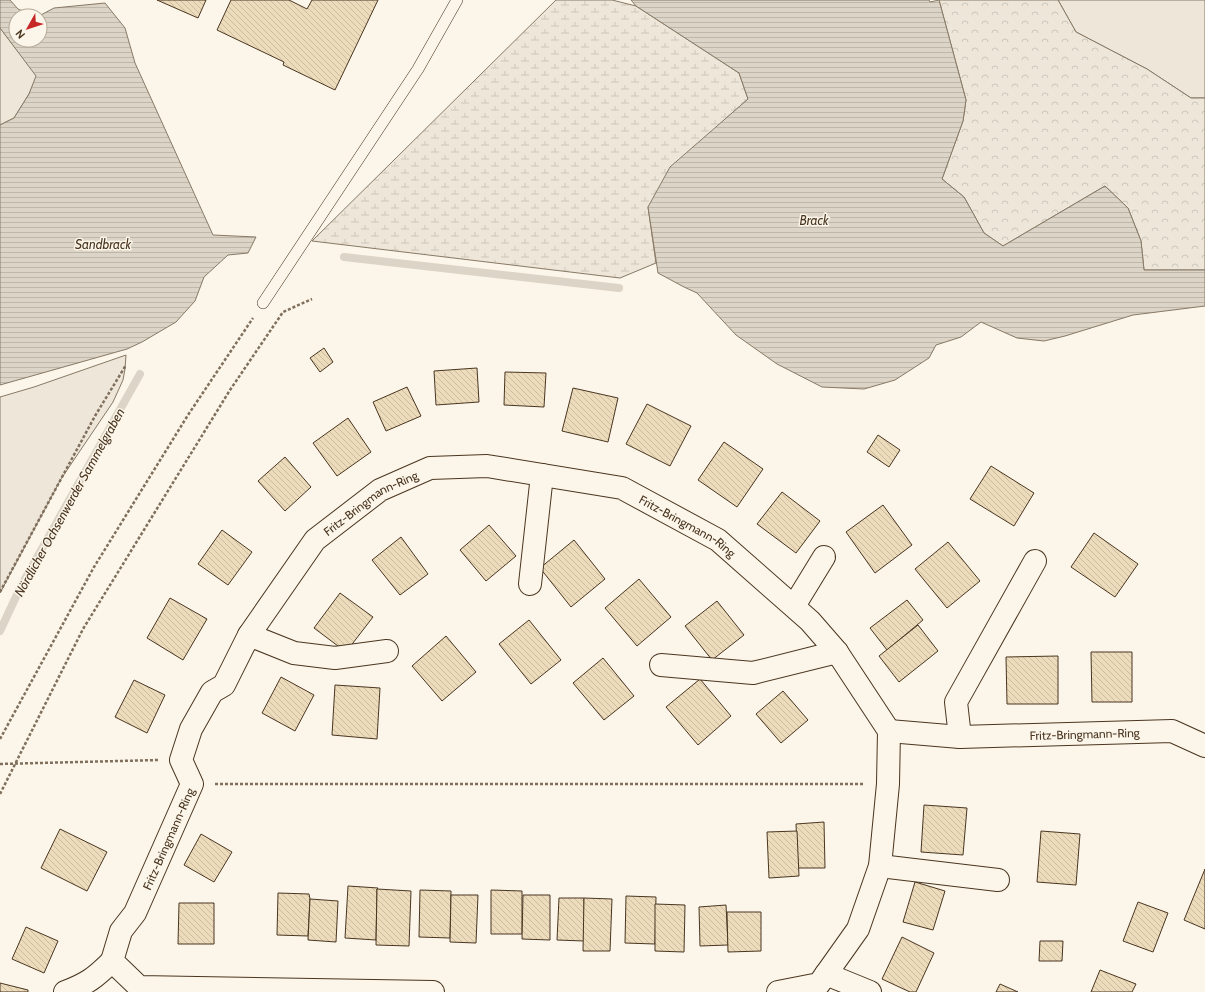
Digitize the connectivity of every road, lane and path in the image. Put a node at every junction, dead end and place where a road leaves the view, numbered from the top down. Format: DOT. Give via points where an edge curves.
graph roads {
  1 [pos="457,0"];
  2 [pos="312,299"];
  3 [pos="263,303"];
  4 [pos="126,365"];
  5 [pos="542,475"];
  6 [pos="824,557"];
  7 [pos="1035,561"];
  8 [pos="530,584"];
  9 [pos="0,592"];
  10 [pos="794,606"];
  11 [pos="249,635"];
  12 [pos="387,651"];
  13 [pos="837,652"];
  14 [pos="661,665"];
  15 [pos="889,731"];
  16 [pos="960,738"];
  17 [pos="0,739"];
  18 [pos="1205,746"];
  19 [pos="181,760"];
  20 [pos="14,763"];
  21 [pos="0,764"];
  22 [pos="192,784"];
  23 [pos="888,784"];
  24 [pos="0,794"];
  25 [pos="880,866"];
  26 [pos="998,880"];
  27 [pos="112,961"];
  28 [pos="826,974"];
  29 [pos="65,992"];
  30 [pos="433,992"];
  31 [pos="778,992"];
  32 [pos="870,992"];
  1 -- 3 [label="lane" via="418,69"];
  2 -- 20 [label="path" via="283,312 230,390 83,629"];
  3 -- 17 [label="path" via="188,414 94,567"];
  4 -- 9 [label="path"];
  5 -- 8 [label="street"];
  5 -- 10 [label="street, Fritz-Bringmann-Ring" via="622,488 718,540"];
  5 -- 11 [label="street, Fritz-Bringmann-Ring" via="487,466 430,468 380,490 316,540"];
  6 -- 10 [label="street"];
  7 -- 16 [label="street" via="956,702"];
  10 -- 13 [label="street, Fritz-Bringmann-Ring" via="810,620"];
  11 -- 12 [label="street" via="294,653 335,658"];
  11 -- 19 [label="street, Fritz-Bringmann-Ring" via="224,685 212,692 191,729"];
  13 -- 14 [label="street" via="753,673"];
  13 -- 15 [label="street, Fritz-Bringmann-Ring"];
  15 -- 16 [label="street, Fritz-Bringmann-Ring"];
  15 -- 23 [label="street"];
  16 -- 18 [label="street, Fritz-Bringmann-Ring" via="1172,730"];
  19 -- 20 [label="path"];
  19 -- 22 [label="street, Fritz-Bringmann-Ring"];
  20 -- 21 [label="path"];
  20 -- 24 [label="path"];
  22 -- 23 [label="path"];
  22 -- 27 [label="street, Fritz-Bringmann-Ring" via="135,913 121,931"];
  23 -- 25 [label="street"];
  25 -- 26 [label="street"];
  25 -- 28 [label="street" via="858,929"];
  27 -- 29 [label="street, Fritz-Bringmann-Ring" via="98,975"];
  27 -- 30 [label="street" via="139,987"];
  28 -- 31 [label="street" via="818,984"];
  28 -- 32 [label="street"];
}
